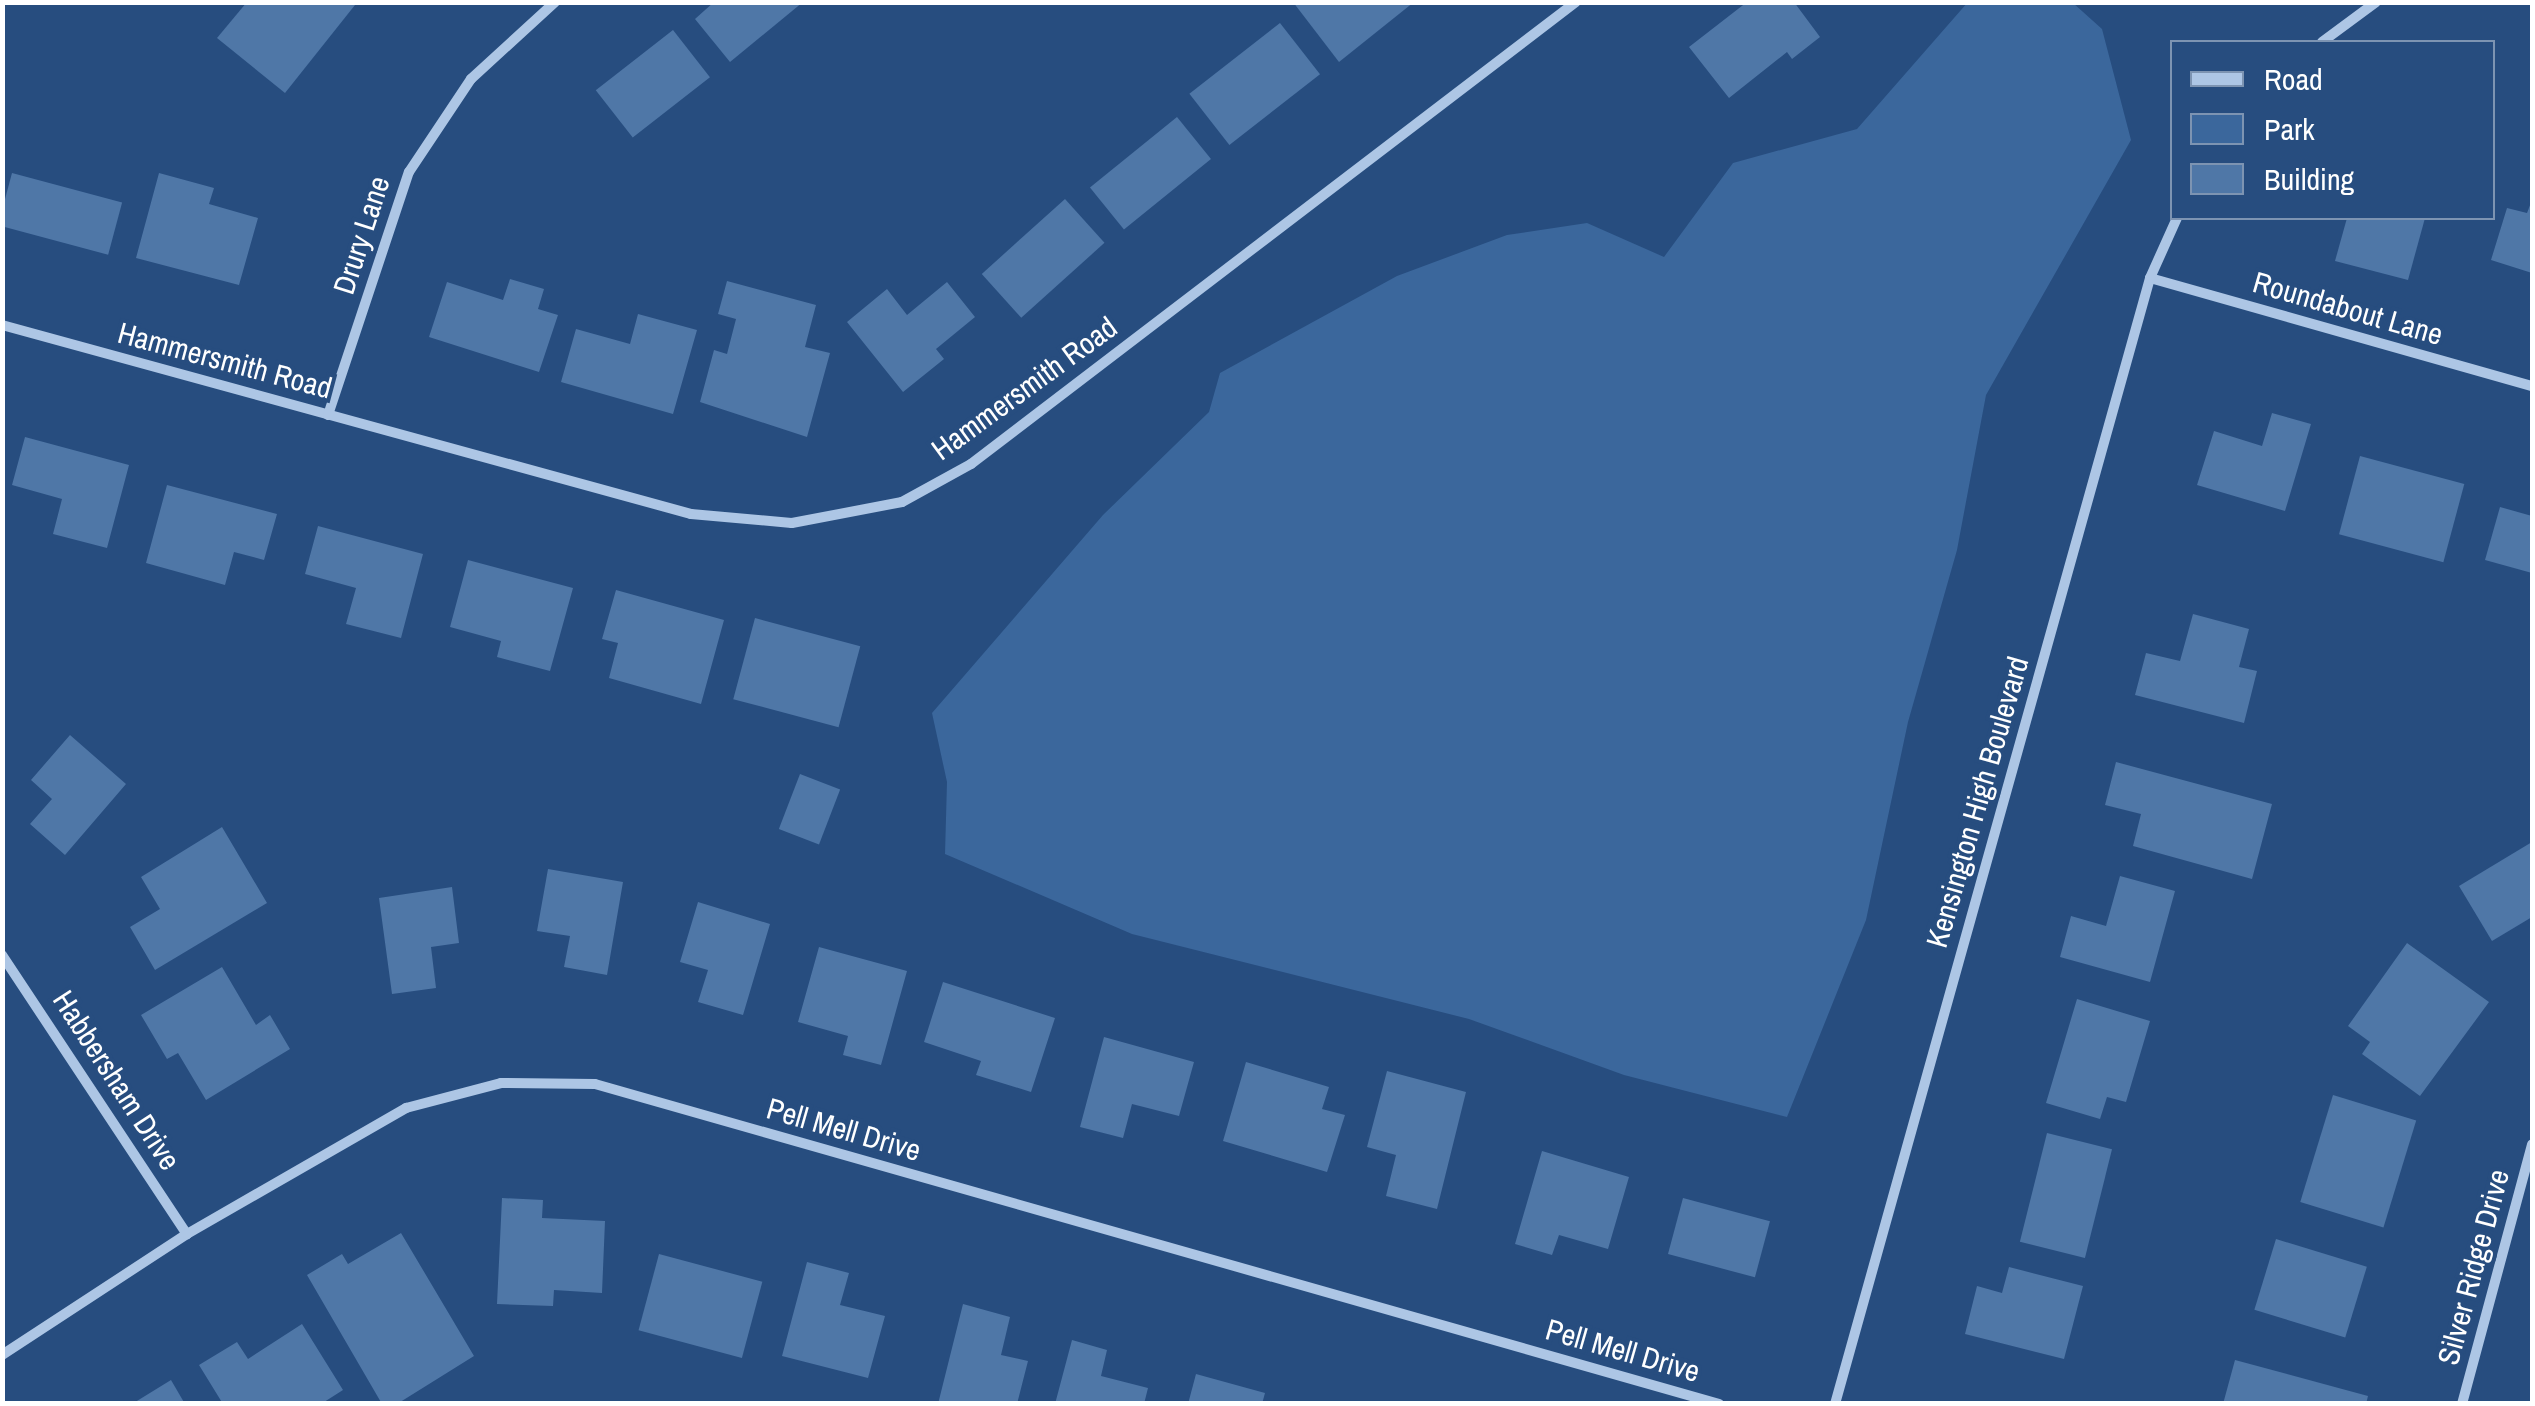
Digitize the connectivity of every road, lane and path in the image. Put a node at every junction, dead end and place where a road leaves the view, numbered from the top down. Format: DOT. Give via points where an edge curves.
graph roads {
  1 [pos="555,2"];
  2 [pos="1576,2"];
  3 [pos="2376,2"];
  4 [pos="2325,40"];
  5 [pos="2176,220"];
  6 [pos="2150,278"];
  7 [pos="2,325"];
  8 [pos="2532,386"];
  9 [pos="328,415"];
  10 [pos="2,955"];
  11 [pos="2532,1144"];
  12 [pos="187,1234"];
  13 [pos="2,1354"];
  14 [pos="1719,1404"];
  15 [pos="1835,1404"];
  16 [pos="2462,1404"];
  1 -- 9 [label="street, Drury Lane" via="471,79 408,172"];
  2 -- 9 [label="street, Hammersmith Road" via="971,464 902,502 792,523 691,514"];
  3 -- 4 [label="street"];
  5 -- 6 [label="street, Kensington High Boulevard"];
  6 -- 8 [label="street, Roundabout Lane"];
  6 -- 15 [label="street, Kensington High Boulevard"];
  7 -- 9 [label="street, Hammersmith Road"];
  10 -- 12 [label="street, Habbersham Drive"];
  11 -- 16 [label="street, Silver Ridge Drive"];
  12 -- 13 [label="street, Pell Mell Drive"];
  12 -- 14 [label="street, Pell Mell Drive" via="406,1108 501,1084 595,1084"];
}
